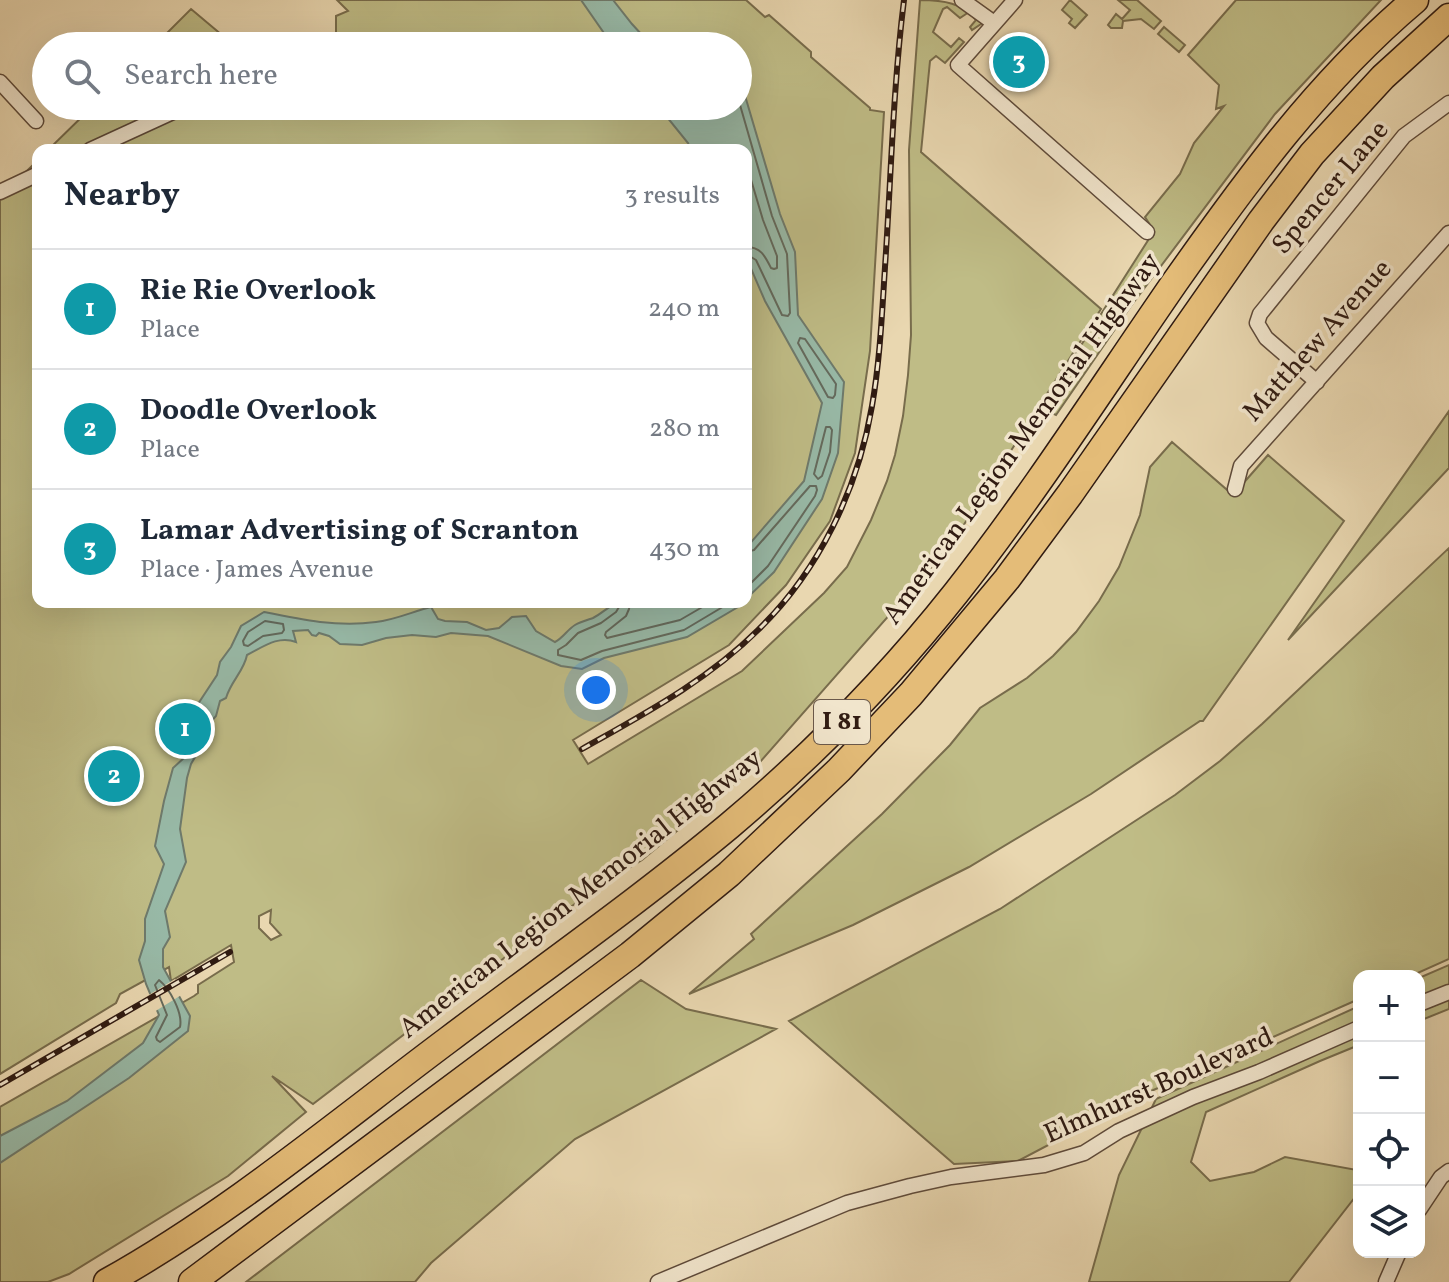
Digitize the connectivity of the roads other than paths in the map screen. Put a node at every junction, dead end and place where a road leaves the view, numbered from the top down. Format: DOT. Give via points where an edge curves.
graph roads {
  1 [pos="962,0"];
  2 [pos="1015,0"];
  3 [pos="1415,0"];
  4 [pos="1449,17"];
  5 [pos="994,23"];
  6 [pos="0,82"];
  7 [pos="1449,103"];
  8 [pos="32,117"];
  9 [pos="155,120"];
  10 [pos="103,144"];
  11 [pos="32,177"];
  12 [pos="0,192"];
  13 [pos="1147,232"];
  14 [pos="1449,233"];
  15 [pos="1317,382"];
  16 [pos="1235,489"];
  17 [pos="1449,992"];
  18 [pos="1425,1002"];
  19 [pos="1353,1031"];
  20 [pos="1449,1171"];
  21 [pos="1425,1201"];
  22 [pos="1396,1258"];
  23 [pos="107,1282"];
  24 [pos="192,1282"];
  25 [pos="658,1282"];
  26 [pos="1386,1282"];
  1 -- 5 [label="street"];
  2 -- 5 [label="street"];
  3 -- 23 [label="highway, American Legion Memorial Highway / I 81" via="1343,67 1274,146 967,579 856,709 695,853 224,1208"];
  4 -- 24 [label="highway, I 81" via="1383,77 1312,154 1007,579 911,694 829,781 640,947"];
  5 -- 13 [label="street" via="958,65"];
  6 -- 8 [label="street"];
  7 -- 15 [label="street, Spencer Lane" via="1404,136 1260,314 1257,323 1266,338"];
  9 -- 10 [label="street"];
  11 -- 12 [label="street"];
  14 -- 15 [label="street, Matthew Avenue"];
  15 -- 16 [label="street, Matthew Avenue" via="1241,466"];
  17 -- 18 [label="street"];
  19 -- 25 [label="street, Elmhurst Boulevard" via="1193,1097 1084,1153 847,1203"];
  20 -- 21 [label="street"];
  22 -- 26 [label="street"];
}
